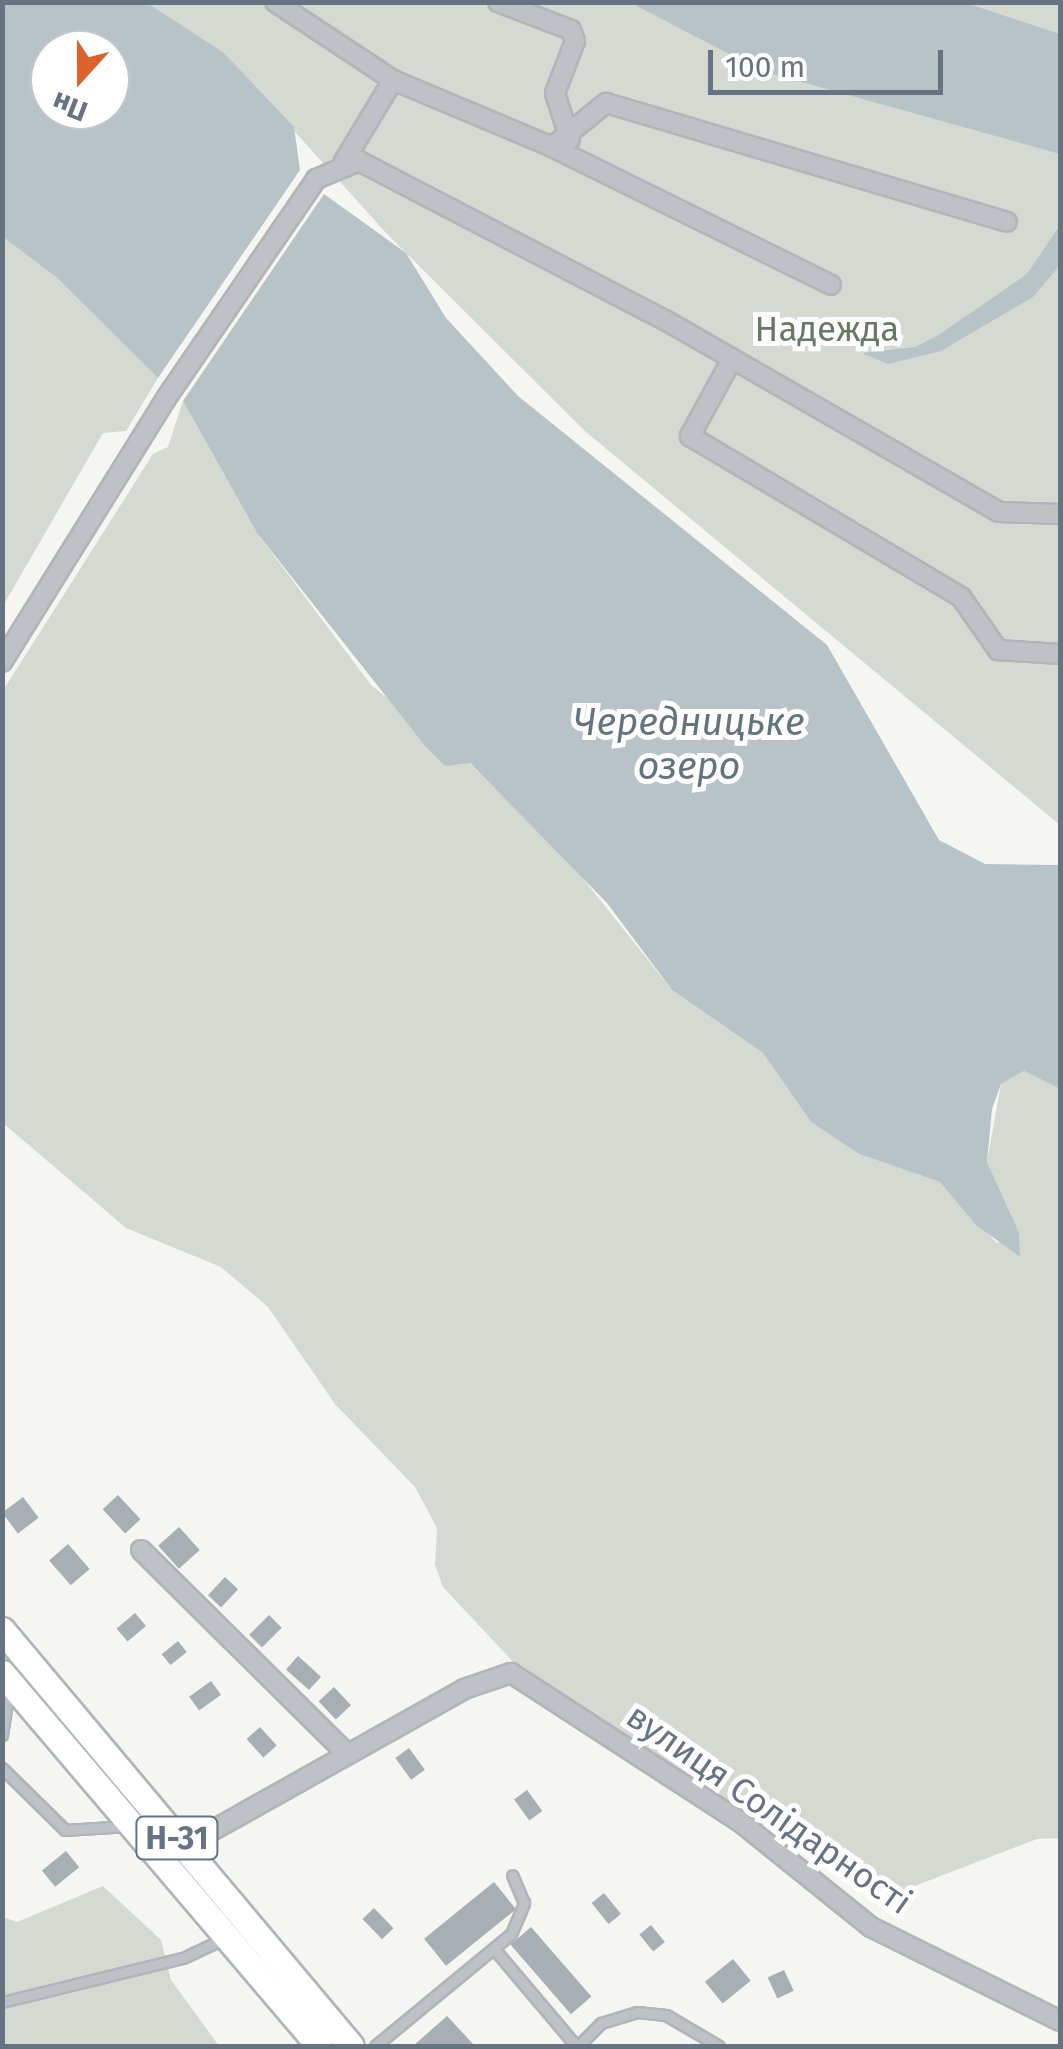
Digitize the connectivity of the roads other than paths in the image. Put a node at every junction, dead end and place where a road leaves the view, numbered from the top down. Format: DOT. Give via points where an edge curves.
graph roads {
  1 [pos="274,2"];
  2 [pos="498,2"];
  3 [pos="393,80"];
  4 [pos="561,144"];
  5 [pos="343,163"];
  6 [pos="1008,222"];
  7 [pos="831,285"];
  8 [pos="732,360"];
  9 [pos="1060,514"];
  10 [pos="1060,654"];
  11 [pos="2,662"];
  12 [pos="141,1550"];
  13 [pos="2,1630"];
  14 [pos="6,1677"];
  15 [pos="2,1735"];
  16 [pos="347,1754"];
  17 [pos="2,1768"];
  18 [pos="130,1826"];
  19 [pos="184,1847"];
  20 [pos="512,1876"];
  21 [pos="226,1938"];
  22 [pos="494,1950"];
  23 [pos="2,2002"];
  24 [pos="1060,2021"];
  25 [pos="319,2046"];
  26 [pos="351,2046"];
  27 [pos="375,2046"];
  28 [pos="577,2046"];
  29 [pos="718,2046"];
  1 -- 3 [label="street"];
  2 -- 4 [label="street" via="572,30 575,41 555,93"];
  3 -- 4 [label="street"];
  3 -- 5 [label="street"];
  4 -- 6 [label="street" via="606,103"];
  4 -- 7 [label="street"];
  5 -- 8 [label="street" via="374,162"];
  5 -- 11 [label="street" via="316,180 188,366"];
  8 -- 9 [label="street" via="999,512"];
  8 -- 10 [label="street" via="690,436 961,596 998,650"];
  12 -- 16 [label="street"];
  13 -- 19 [label="main road, Н-31"];
  14 -- 15 [label="lane"];
  14 -- 18 [label="main road, Н-31"];
  16 -- 19 [label="street, вулиця Солідарності"];
  16 -- 24 [label="street, вулиця Солідарності" via="464,1689 511,1673 739,1821 871,1927"];
  17 -- 18 [label="lane" via="65,1830"];
  18 -- 21 [label="main road, Н-31"];
  19 -- 26 [label="main road, Н-31"];
  20 -- 22 [label="lane" via="524,1903 519,1922"];
  21 -- 23 [label="lane" via="183,1958"];
  21 -- 25 [label="main road, Н-31"];
  22 -- 27 [label="lane"];
  22 -- 28 [label="lane"];
  28 -- 29 [label="lane" via="602,2023 637,2012 666,2015"];
}
